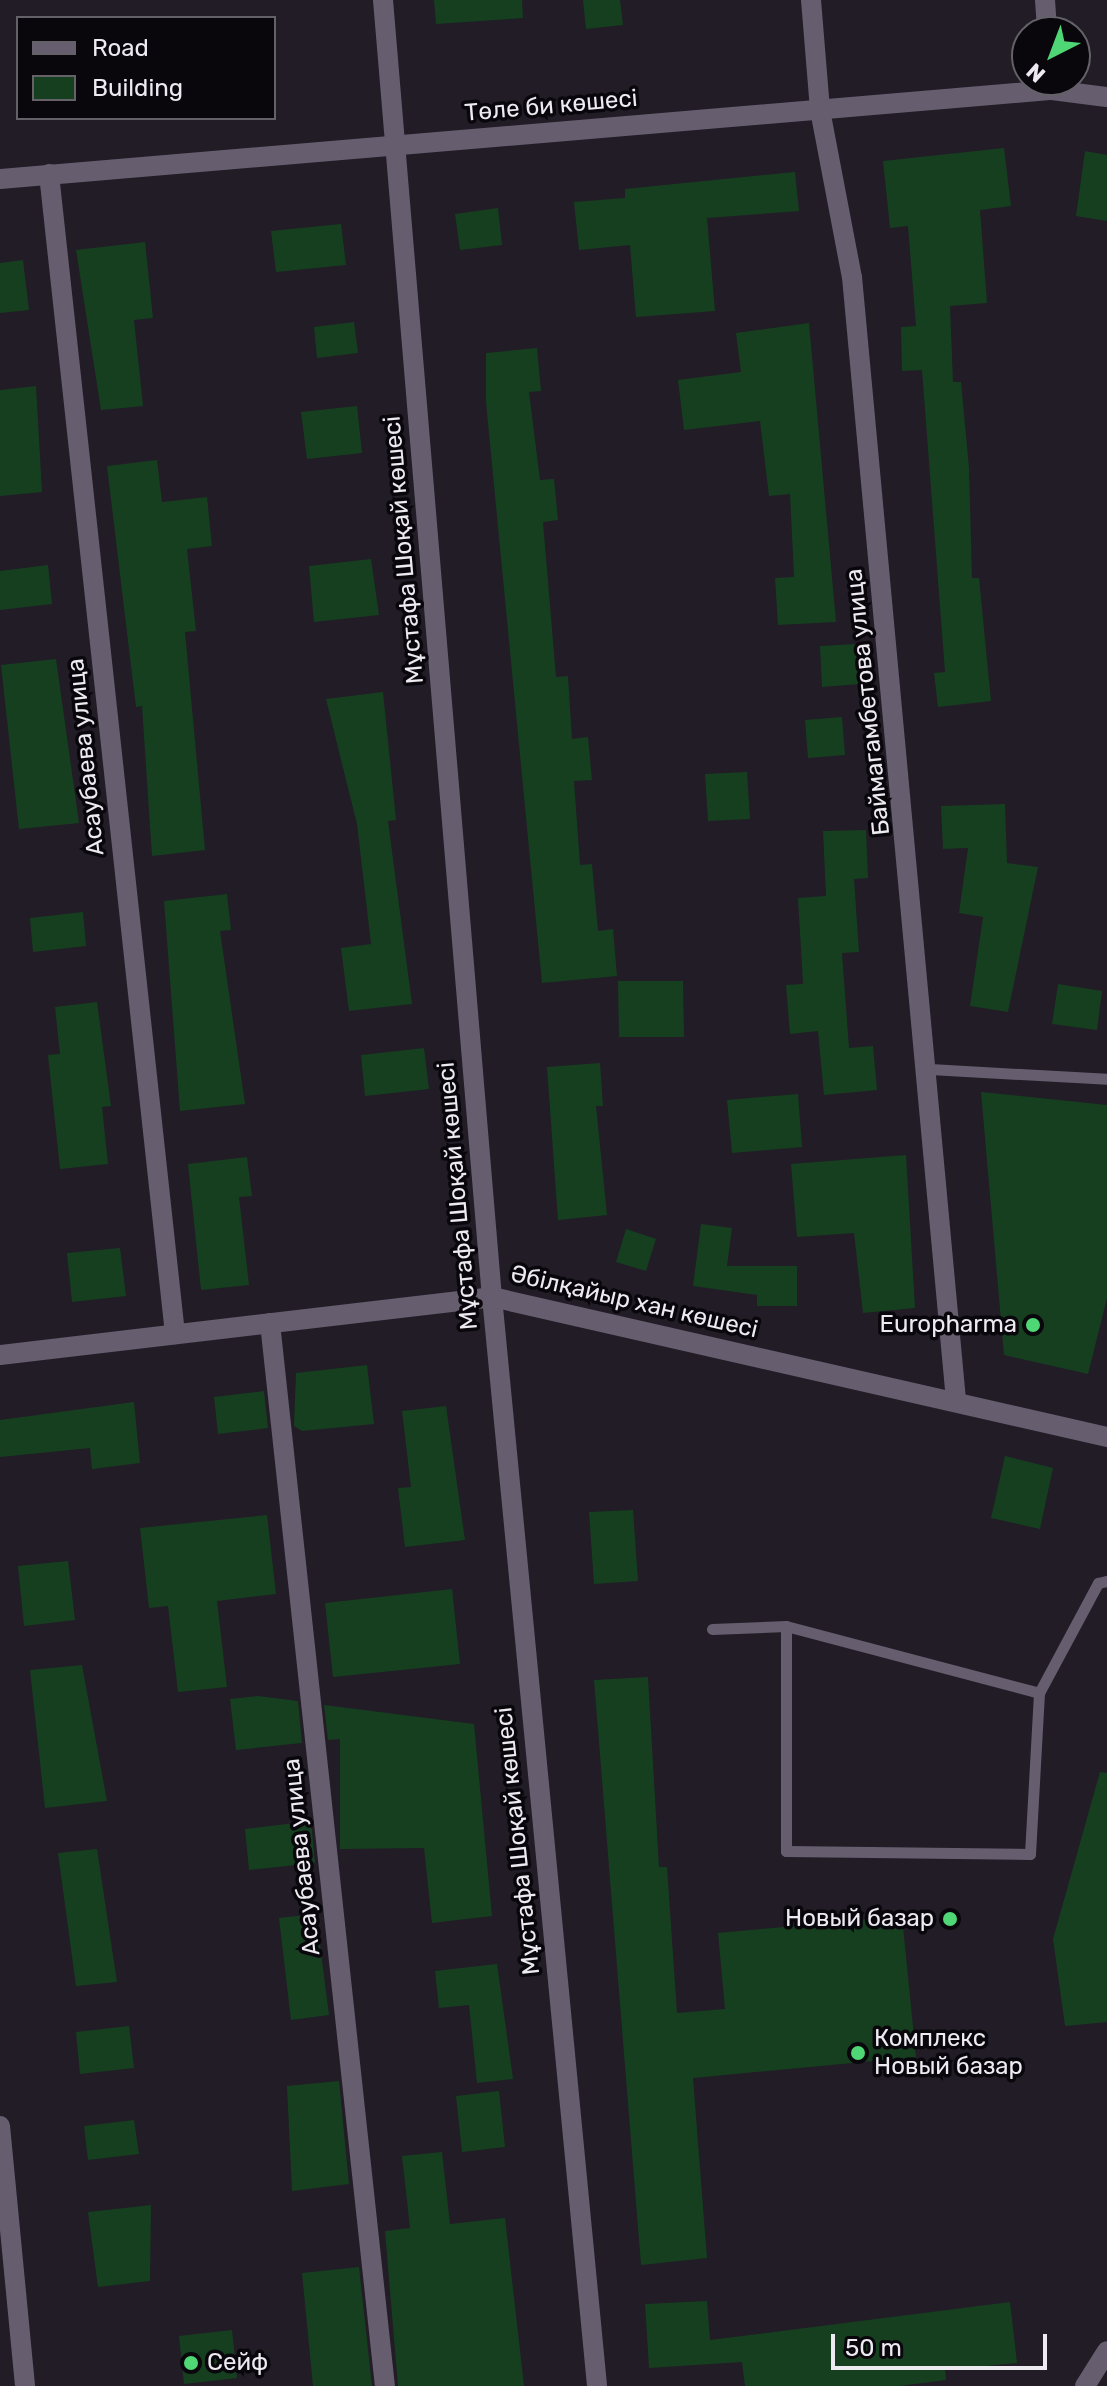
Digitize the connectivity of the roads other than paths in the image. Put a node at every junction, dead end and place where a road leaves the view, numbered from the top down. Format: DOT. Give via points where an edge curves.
graph roads {
  1 [pos="383,0"];
  2 [pos="811,0"];
  3 [pos="1011,89"];
  4 [pos="820,110"];
  5 [pos="397,145"];
  6 [pos="49,174"];
  7 [pos="0,179"];
  8 [pos="930,1069"];
  9 [pos="1107,1079"];
  10 [pos="492,1297"];
  11 [pos="270,1323"];
  12 [pos="175,1334"];
  13 [pos="0,1355"];
  14 [pos="956,1401"];
  15 [pos="1107,1437"];
  16 [pos="1107,1581"];
  17 [pos="786,1626"];
  18 [pos="712,1629"];
  19 [pos="1039,1693"];
  20 [pos="0,2126"];
  21 [pos="1107,2351"];
  22 [pos="25,2386"];
  23 [pos="385,2386"];
  24 [pos="597,2386"];
  25 [pos="1085,2386"];
  1 -- 5 [label="street, Мұстафа Шоқай көшесі"];
  2 -- 4 [label="street, Баймагамбетова улица"];
  3 -- 4 [label="street, Төле би көшесі"];
  4 -- 5 [label="street, Төле би көшесі"];
  4 -- 8 [label="street, Баймагамбетова улица" via="852,277"];
  5 -- 6 [label="street, Төле би көшесі"];
  5 -- 10 [label="street, Мұстафа Шоқай көшесі"];
  6 -- 7 [label="street, Төле би көшесі"];
  6 -- 12 [label="street, Асаубаева улица"];
  8 -- 9 [label="lane"];
  8 -- 14 [label="street, Баймагамбетова улица"];
  10 -- 11 [label="street, Әбілқайыр хан көшесі"];
  10 -- 14 [label="street, Әбілқайыр хан көшесі"];
  10 -- 24 [label="street, Мұстафа Шоқай көшесі"];
  11 -- 12 [label="street, Әбілқайыр хан көшесі"];
  11 -- 23 [label="street, Асаубаева улица"];
  12 -- 13 [label="street, Әбілқайыр хан көшесі"];
  14 -- 15 [label="street, Әбілқайыр хан көшесі"];
  16 -- 19 [label="lane" via="1098,1583"];
  17 -- 18 [label="lane"];
  17 -- 19 [label="lane"];
  17 -- 19 [label="lane" via="786,1851 1030,1854"];
  20 -- 22 [label="street"];
  21 -- 25 [label="street"];
}
